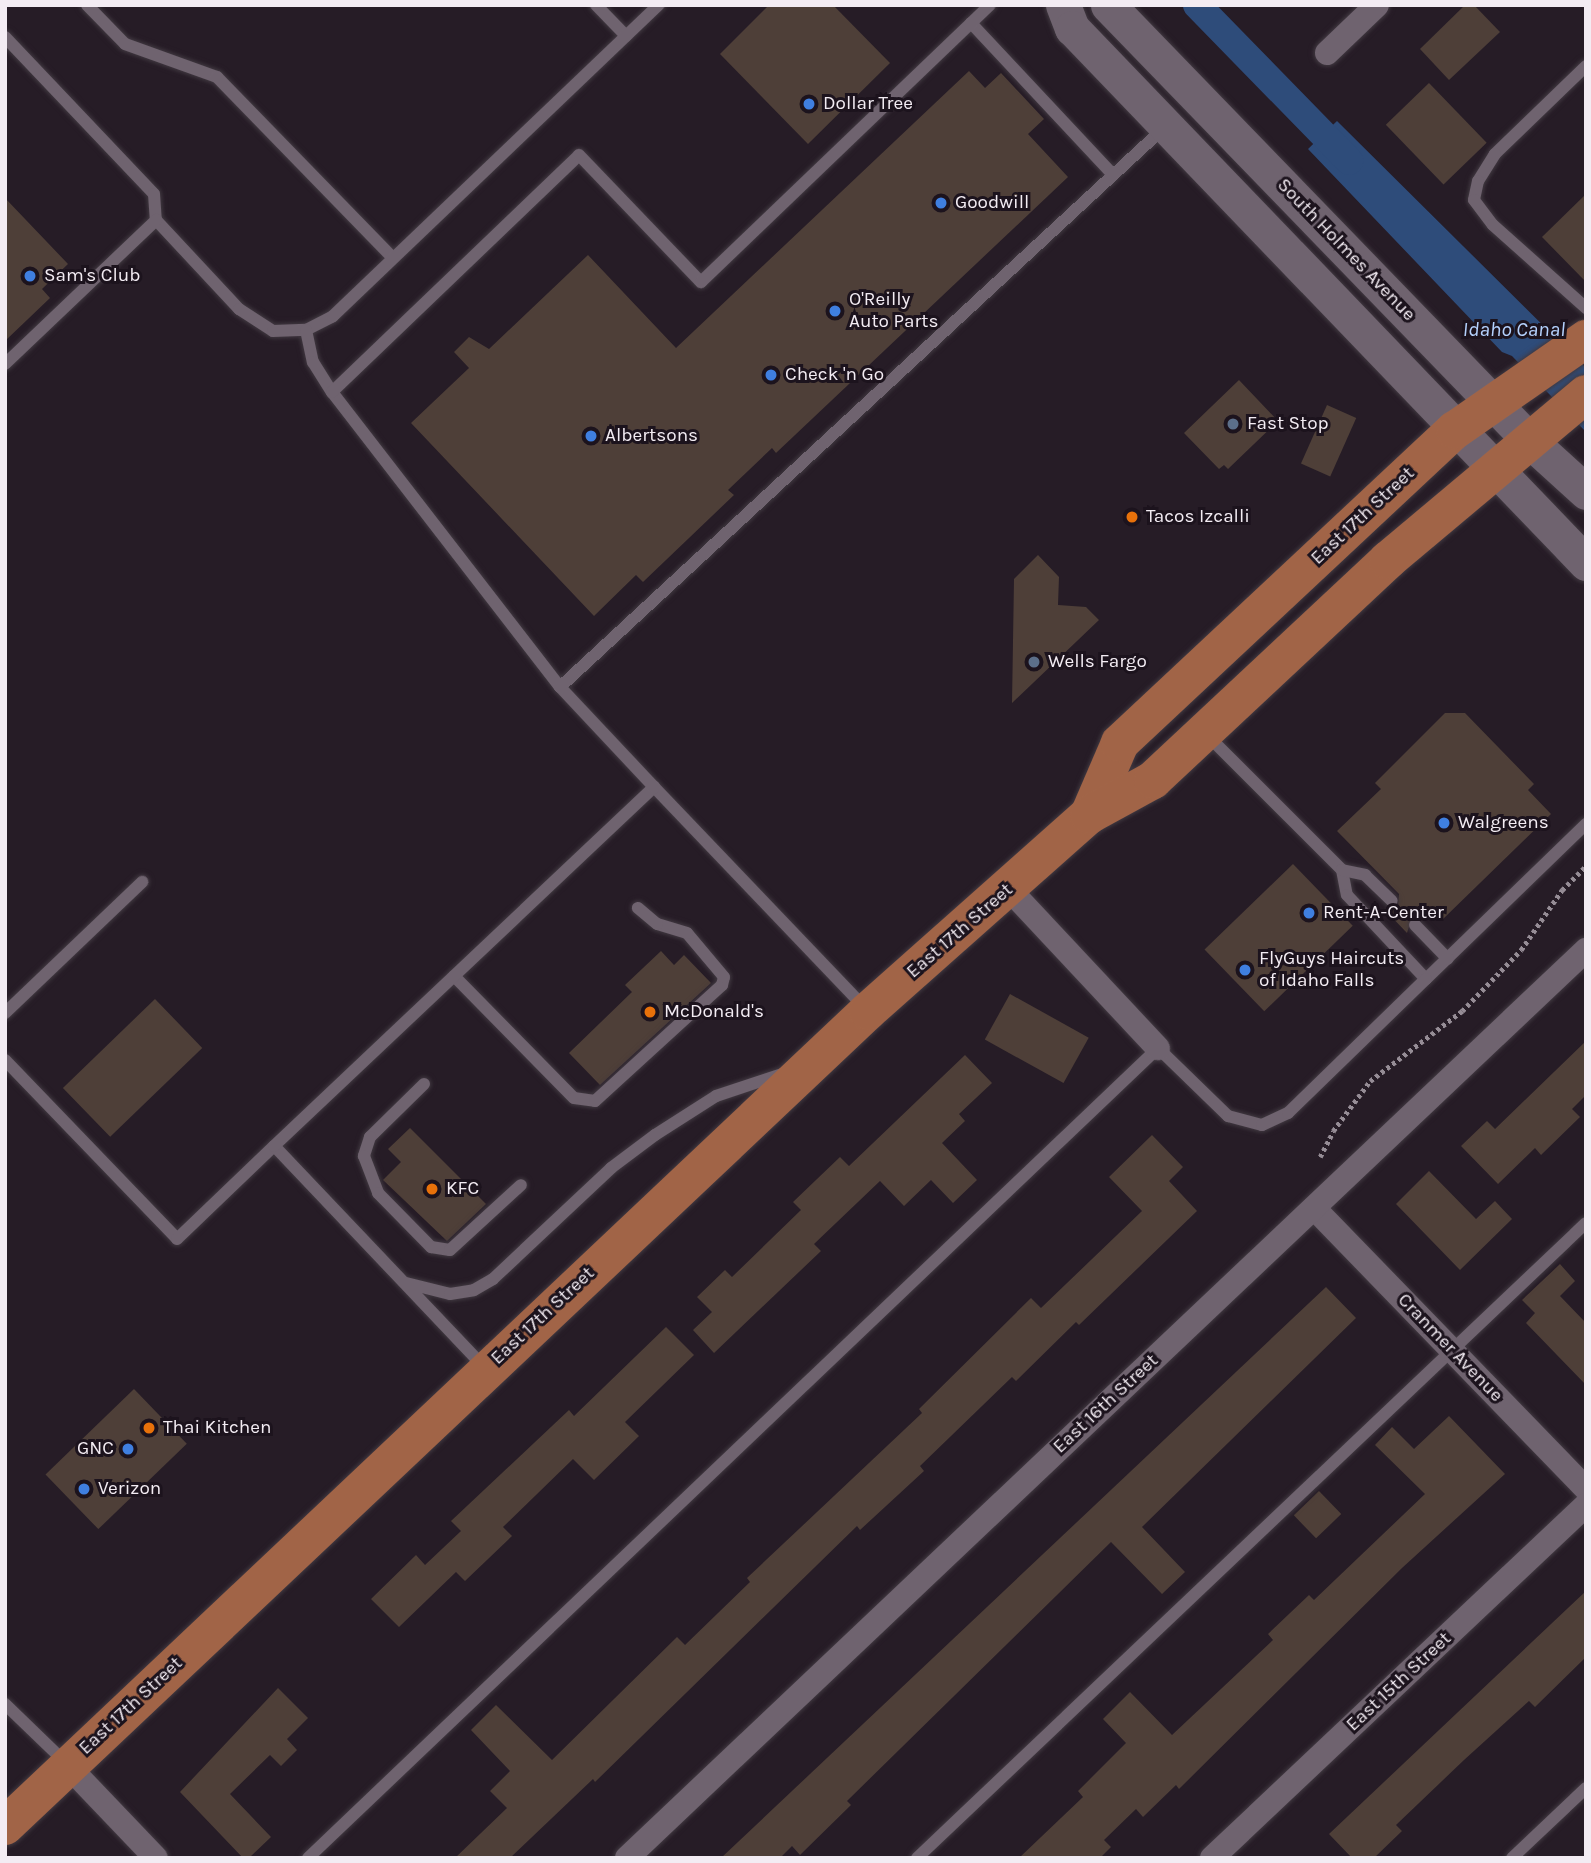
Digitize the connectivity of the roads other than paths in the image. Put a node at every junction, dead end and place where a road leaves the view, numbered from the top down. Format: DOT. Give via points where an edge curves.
graph roads {
  1 [pos="87,5"];
  2 [pos="596,5"];
  3 [pos="659,5"];
  4 [pos="990,5"];
  5 [pos="1063,5"];
  6 [pos="1108,5"];
  7 [pos="1377,5"];
  8 [pos="971,23"];
  9 [pos="626,36"];
  10 [pos="5,37"];
  11 [pos="1327,53"];
  12 [pos="1586,66"];
  13 [pos="1166,127"];
  14 [pos="1113,175"];
  15 [pos="156,220"];
  16 [pos="393,258"];
  17 [pos="306,330"];
  18 [pos="1584,330"];
  19 [pos="5,364"];
  20 [pos="1507,391"];
  21 [pos="332,392"];
  22 [pos="1577,402"];
  23 [pos="1455,430"];
  24 [pos="1530,440"];
  25 [pos="1494,469"];
  26 [pos="1586,492"];
  27 [pos="1586,563"];
  28 [pos="560,687"];
  29 [pos="1204,733"];
  30 [pos="654,787"];
  31 [pos="1089,815"];
  32 [pos="1586,824"];
  33 [pos="1342,870"];
  34 [pos="142,882"];
  35 [pos="1009,889"];
  36 [pos="1392,901"];
  37 [pos="638,908"];
  38 [pos="1415,925"];
  39 [pos="1586,950"];
  40 [pos="1448,958"];
  41 [pos="454,976"];
  42 [pos="1426,979"];
  43 [pos="868,1011"];
  44 [pos="5,1013"];
  45 [pos="1158,1048"];
  46 [pos="5,1060"];
  47 [pos="809,1065"];
  48 [pos="424,1084"];
  49 [pos="274,1146"];
  50 [pos="521,1185"];
  51 [pos="1314,1208"];
  52 [pos="1586,1223"];
  53 [pos="402,1281"];
  54 [pos="1454,1352"];
  55 [pos="486,1370"];
  56 [pos="1586,1489"];
  57 [pos="1586,1506"];
  58 [pos="5,1704"];
  59 [pos="68,1766"];
  60 [pos="1586,1788"];
  61 [pos="5,1826"];
  62 [pos="156,1858"];
  63 [pos="308,1858"];
  64 [pos="627,1858"];
  65 [pos="917,1858"];
  66 [pos="1212,1858"];
  67 [pos="1512,1858"];
  1 -- 16 [label="lane" via="125,44 217,76"];
  2 -- 9 [label="lane"];
  3 -- 9 [label="lane"];
  4 -- 8 [label="lane"];
  5 -- 13 [label="main road" via="1072,28"];
  6 -- 20 [label="main road, South Holmes Avenue"];
  7 -- 11 [label="street"];
  8 -- 14 [label="lane"];
  8 -- 21 [label="lane" via="701,282 579,155"];
  9 -- 16 [label="lane"];
  10 -- 15 [label="lane" via="154,194"];
  12 -- 18 [label="lane" via="1495,154 1478,181 1474,200"];
  13 -- 14 [label="lane"];
  13 -- 23 [label="main road"];
  14 -- 28 [label="lane"];
  15 -- 17 [label="lane" via="239,309 273,331"];
  15 -- 19 [label="lane"];
  16 -- 17 [label="lane" via="333,316"];
  17 -- 21 [label="lane" via="313,362"];
  18 -- 20 [label="main road, East 17th Street"];
  20 -- 23 [label="main road, East 17th Street"];
  20 -- 24 [label="main road, South Holmes Avenue"];
  21 -- 28 [label="lane"];
  22 -- 24 [label="main road, East 17th Street"];
  23 -- 25 [label="main road"];
  23 -- 31 [label="main road, East 17th Street" via="1120,743"];
  24 -- 25 [label="main road, East 17th Street"];
  24 -- 26 [label="main road, South Holmes Avenue"];
  25 -- 27 [label="main road"];
  25 -- 29 [label="main road, East 17th Street"];
  28 -- 30 [label="lane"];
  29 -- 31 [label="main road, East 17th Street" via="1153,780"];
  29 -- 33 [label="lane"];
  30 -- 41 [label="lane"];
  30 -- 43 [label="lane"];
  31 -- 35 [label="main road, East 17th Street"];
  32 -- 40 [label="lane"];
  33 -- 36 [label="lane" via="1365,875"];
  33 -- 42 [label="lane" via="1346,895"];
  34 -- 44 [label="lane"];
  35 -- 43 [label="main road, East 17th Street"];
  35 -- 45 [label="street"];
  37 -- 41 [label="lane" via="657,924 687,933 724,977 713,994 595,1101 575,1098"];
  38 -- 40 [label="lane"];
  39 -- 51 [label="street, East 16th Street"];
  40 -- 42 [label="lane"];
  41 -- 49 [label="lane"];
  42 -- 45 [label="lane" via="1288,1113 1262,1125 1228,1116"];
  43 -- 47 [label="main road, East 17th Street"];
  45 -- 63 [label="lane"];
  46 -- 49 [label="lane" via="177,1239"];
  47 -- 53 [label="lane" via="716,1096 655,1135 611,1168 493,1279 474,1290 450,1294"];
  47 -- 55 [label="main road, East 17th Street"];
  48 -- 50 [label="lane" via="370,1137 364,1156 378,1193 440,1250 459,1245"];
  49 -- 53 [label="lane"];
  51 -- 54 [label="street, Cranmer Avenue"];
  51 -- 64 [label="street, East 16th Street"];
  52 -- 54 [label="lane"];
  53 -- 55 [label="lane"];
  54 -- 56 [label="street, Cranmer Avenue"];
  54 -- 65 [label="lane"];
  55 -- 59 [label="main road, East 17th Street"];
  57 -- 66 [label="street, East 15th Street"];
  58 -- 59 [label="lane"];
  59 -- 61 [label="main road, East 17th Street"];
  59 -- 62 [label="street"];
  60 -- 67 [label="lane"];
}
